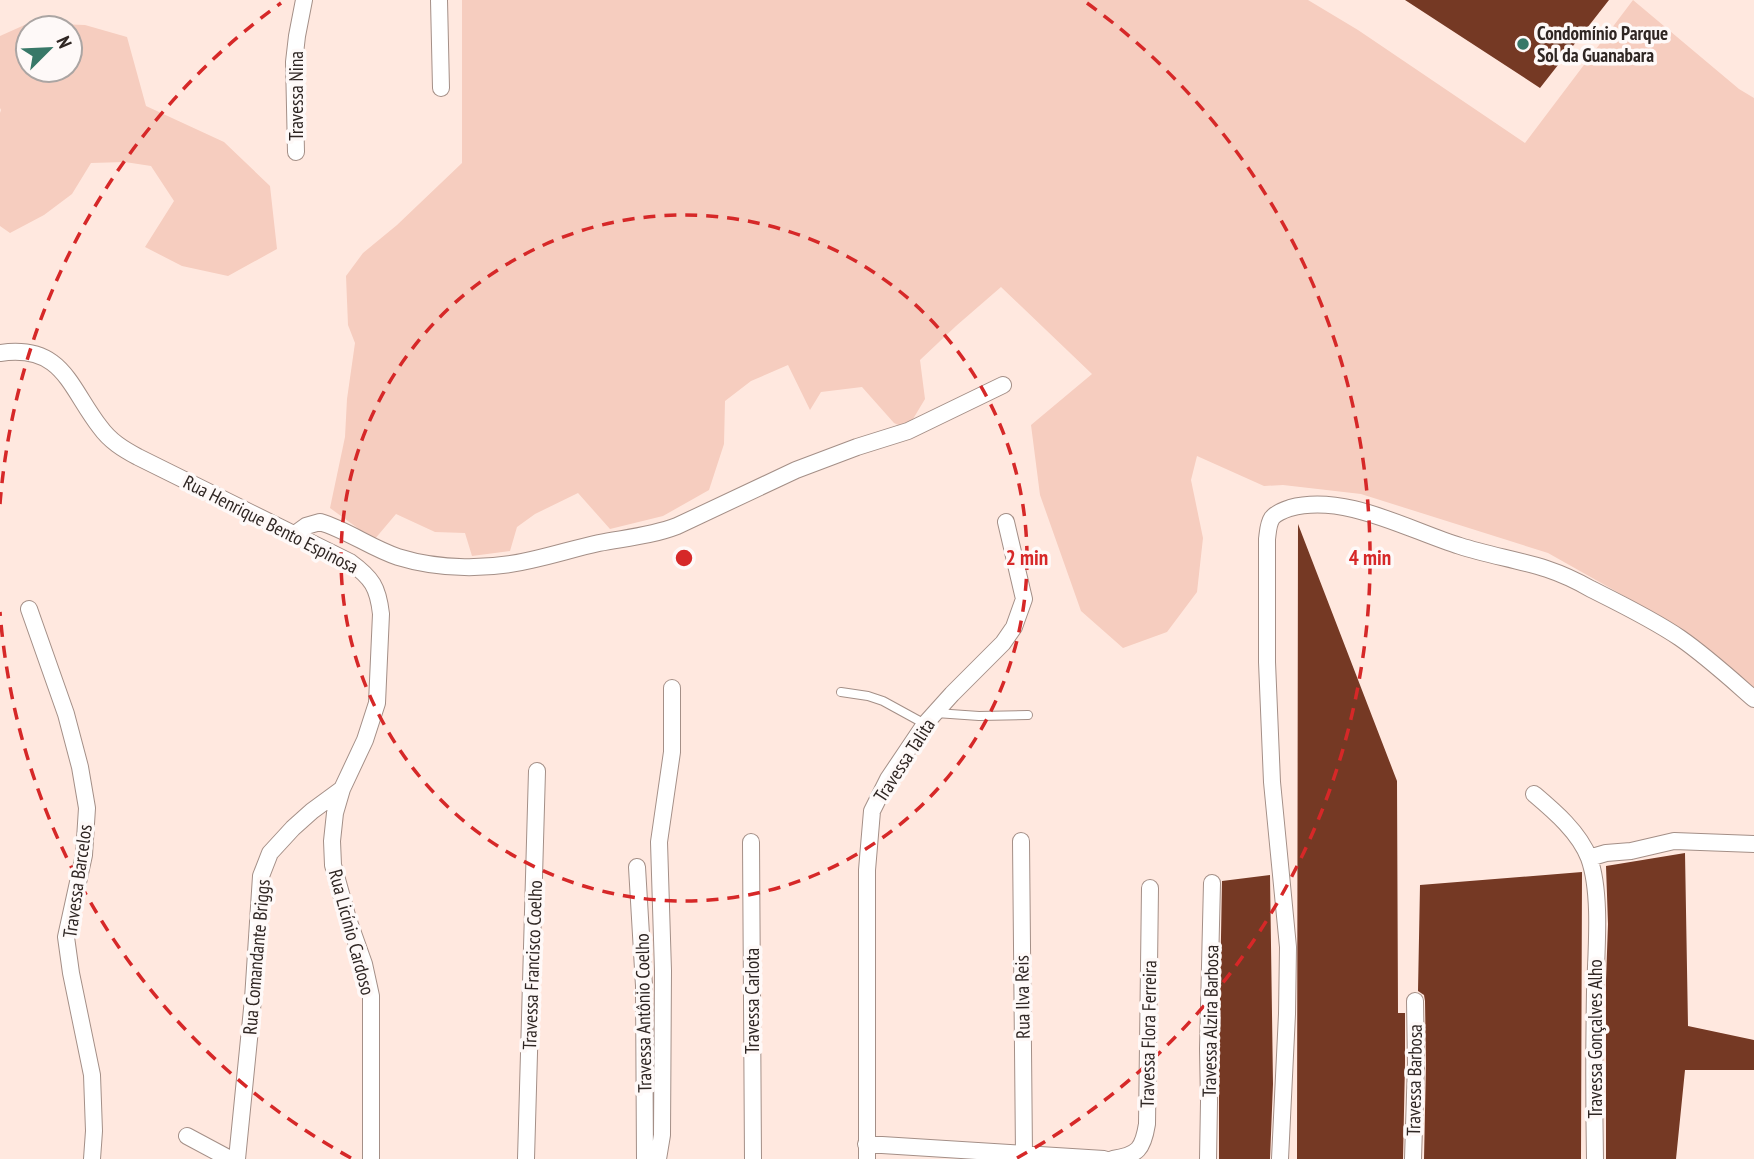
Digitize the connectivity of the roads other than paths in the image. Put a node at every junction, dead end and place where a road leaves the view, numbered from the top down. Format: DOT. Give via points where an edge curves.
graph roads {
  1 [pos="304,0"];
  2 [pos="439,0"];
  3 [pos="441,88"];
  4 [pos="296,152"];
  5 [pos="0,353"];
  6 [pos="1003,385"];
  7 [pos="1006,522"];
  8 [pos="295,534"];
  9 [pos="29,610"];
  10 [pos="672,688"];
  11 [pos="841,692"];
  12 [pos="1754,699"];
  13 [pos="1028,715"];
  14 [pos="930,718"];
  15 [pos="537,771"];
  16 [pos="342,789"];
  17 [pos="1534,794"];
  18 [pos="1021,841"];
  19 [pos="751,842"];
  20 [pos="1754,844"];
  21 [pos="1589,858"];
  22 [pos="637,867"];
  23 [pos="1212,883"];
  24 [pos="1150,888"];
  25 [pos="1415,1001"];
  26 [pos="644,1016"];
  27 [pos="663,1019"];
  28 [pos="187,1136"];
  29 [pos="866,1152"];
  30 [pos="1024,1154"];
  31 [pos="92,1159"];
  32 [pos="230,1159"];
  33 [pos="237,1159"];
  34 [pos="371,1159"];
  35 [pos="526,1159"];
  36 [pos="645,1159"];
  37 [pos="658,1159"];
  38 [pos="753,1159"];
  39 [pos="1104,1159"];
  40 [pos="1113,1159"];
  41 [pos="1208,1159"];
  42 [pos="1280,1159"];
  43 [pos="1413,1159"];
  44 [pos="1595,1159"];
  1 -- 4 [label="street, Travessa Nina" via="294,62"];
  2 -- 3 [label="street"];
  5 -- 8 [label="street, Rua Henrique Bento Espinosa" via="36,354 54,362 116,444"];
  6 -- 8 [label="street" via="908,431 796,470 677,526 528,561 494,567 424,563 320,522"];
  7 -- 14 [label="street, Travessa Talita" via="1024,599 1019,615 1003,643"];
  8 -- 16 [label="street, Rua Henrique Bento Espinosa" via="366,573 380,600 377,703"];
  9 -- 31 [label="street, Travessa Barcelos" via="66,714 87,808 84,855 66,937 92,1075"];
  10 -- 27 [label="street" via="672,752 659,842"];
  11 -- 14 [label="lane" via="868,695"];
  12 -- 42 [label="street" via="1679,638 1546,569 1339,506 1298,506 1273,517 1267,539 1268,675 1272,782 1288,947"];
  13 -- 14 [label="lane"];
  14 -- 29 [label="street, Travessa Talita" via="872,811 867,870"];
  15 -- 35 [label="street, Travessa Francisco Coelho"];
  16 -- 33 [label="street, Rua Comandante Briggs" via="270,853 261,876"];
  16 -- 34 [label="street, Rua Licínio Cardoso" via="335,813 333,865 370,996"];
  17 -- 21 [label="street" via="1574,833"];
  18 -- 30 [label="street, Rua Ilva Reis"];
  19 -- 38 [label="street, Travessa Carlota"];
  20 -- 21 [label="street" via="1674,841"];
  21 -- 44 [label="street, Travessa Gonçalves Alho" via="1597,919"];
  22 -- 26 [label="street, Travessa Antônio Coelho"];
  23 -- 41 [label="street, Travessa Alzira Barbosa"];
  24 -- 40 [label="street, Travessa Flora Ferreira" via="1147,1124 1141,1147 1132,1155"];
  25 -- 43 [label="street, Travessa Barbosa"];
  26 -- 27 [label="street"];
  26 -- 36 [label="street, Travessa Antônio Coelho"];
  27 -- 37 [label="street"];
  28 -- 32 [label="street"];
  29 -- 30 [label="street"];
  30 -- 39 [label="street"];
}
